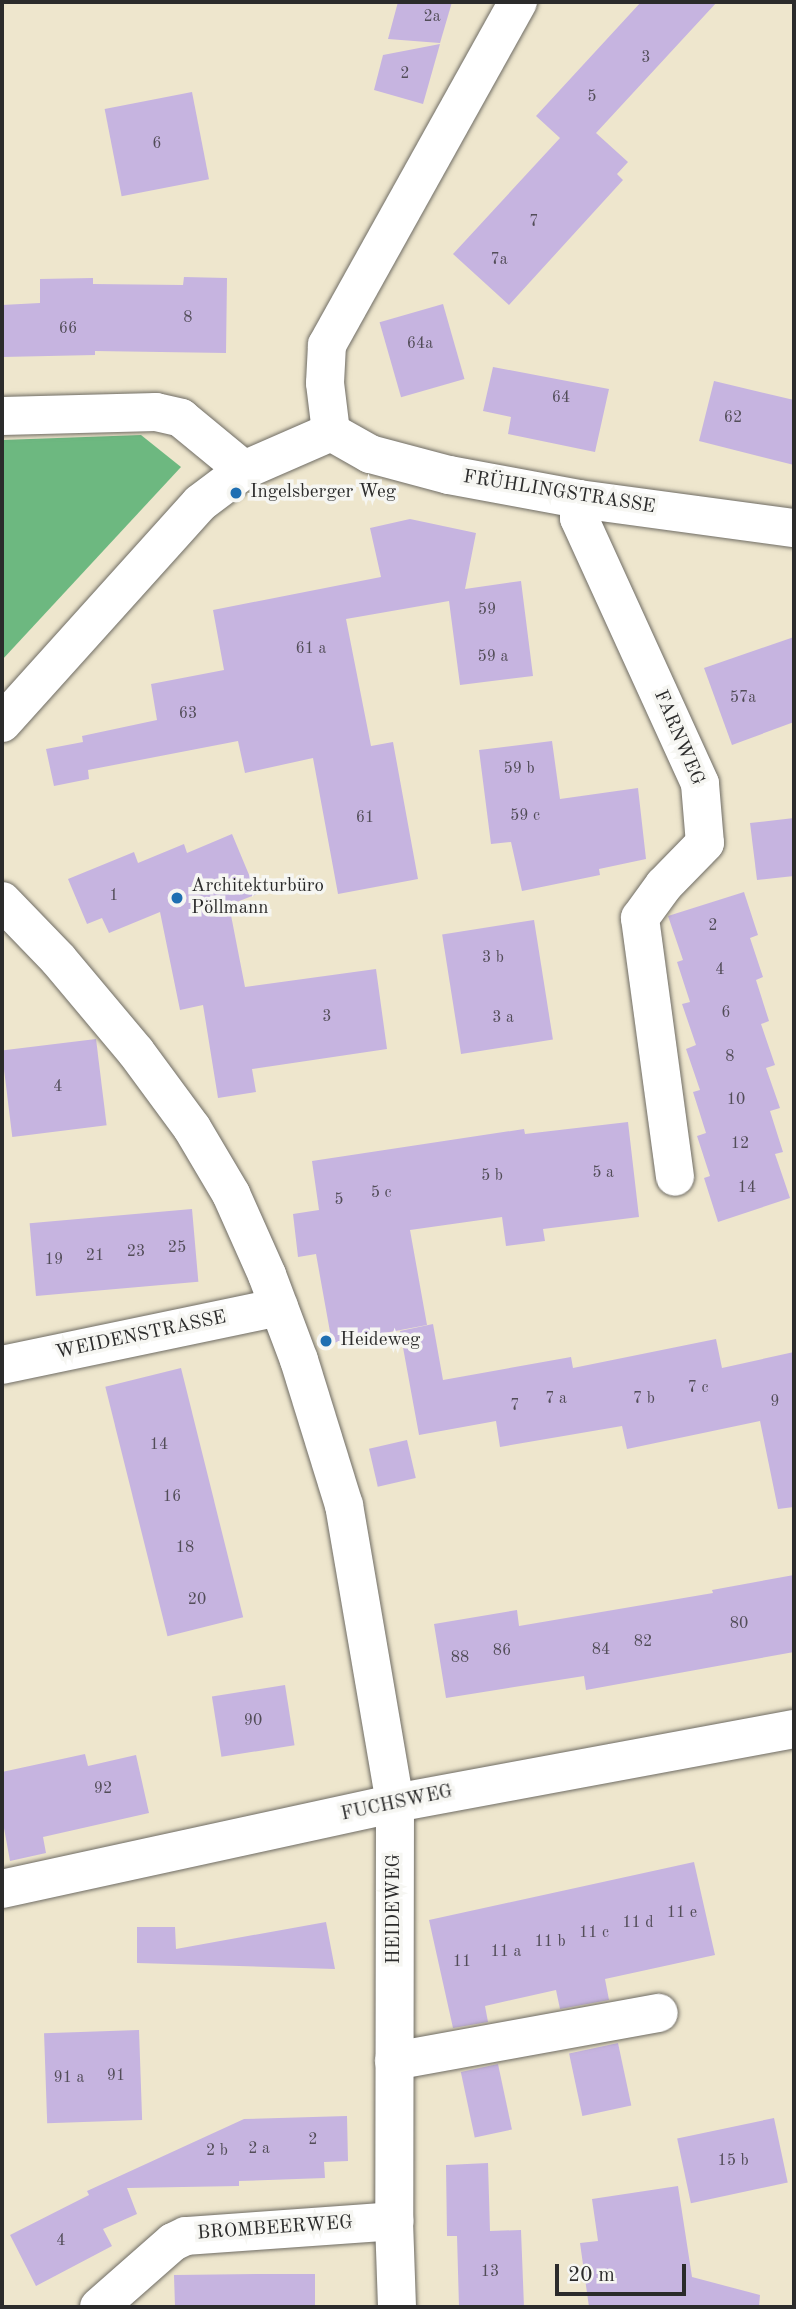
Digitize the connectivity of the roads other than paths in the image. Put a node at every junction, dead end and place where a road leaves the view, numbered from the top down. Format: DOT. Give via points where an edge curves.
graph roads {
  1 [pos="518,2"];
  2 [pos="2,416"];
  3 [pos="331,432"];
  4 [pos="244,470"];
  5 [pos="579,499"];
  6 [pos="794,528"];
  7 [pos="2,723"];
  8 [pos="2,901"];
  9 [pos="675,1177"];
  10 [pos="279,1307"];
  11 [pos="2,1365"];
  12 [pos="794,1729"];
  13 [pos="395,1803"];
  14 [pos="2,1889"];
  15 [pos="659,2013"];
  16 [pos="394,2061"];
  17 [pos="394,2221"];
  18 [pos="99,2307"];
  19 [pos="397,2307"];
  1 -- 3 [label="street" via="327,345"];
  2 -- 4 [label="street" via="156,412 181,418"];
  3 -- 4 [label="street"];
  3 -- 5 [label="street, FRÜHLINGSTRASSE" via="370,454 435,472"];
  4 -- 7 [label="street" via="200,503"];
  5 -- 6 [label="street, FRÜHLINGSTRASSE"];
  5 -- 9 [label="street, FARNWEG" via="579,518 701,784 705,843 640,918"];
  8 -- 10 [label="street, HEIDEWEG" via="102,1011 192,1128 231,1194"];
  10 -- 11 [label="street, WEIDENSTRASSE"];
  10 -- 13 [label="street, HEIDEWEG" via="344,1505"];
  12 -- 13 [label="street, FUCHSWEG"];
  13 -- 14 [label="street, FUCHSWEG"];
  13 -- 16 [label="street, HEIDEWEG"];
  15 -- 16 [label="street"];
  16 -- 17 [label="street, HEIDEWEG"];
  17 -- 18 [label="street, BROMBEERWEG" via="186,2236 173,2242"];
  17 -- 19 [label="street, HEIDEWEG"];
}
